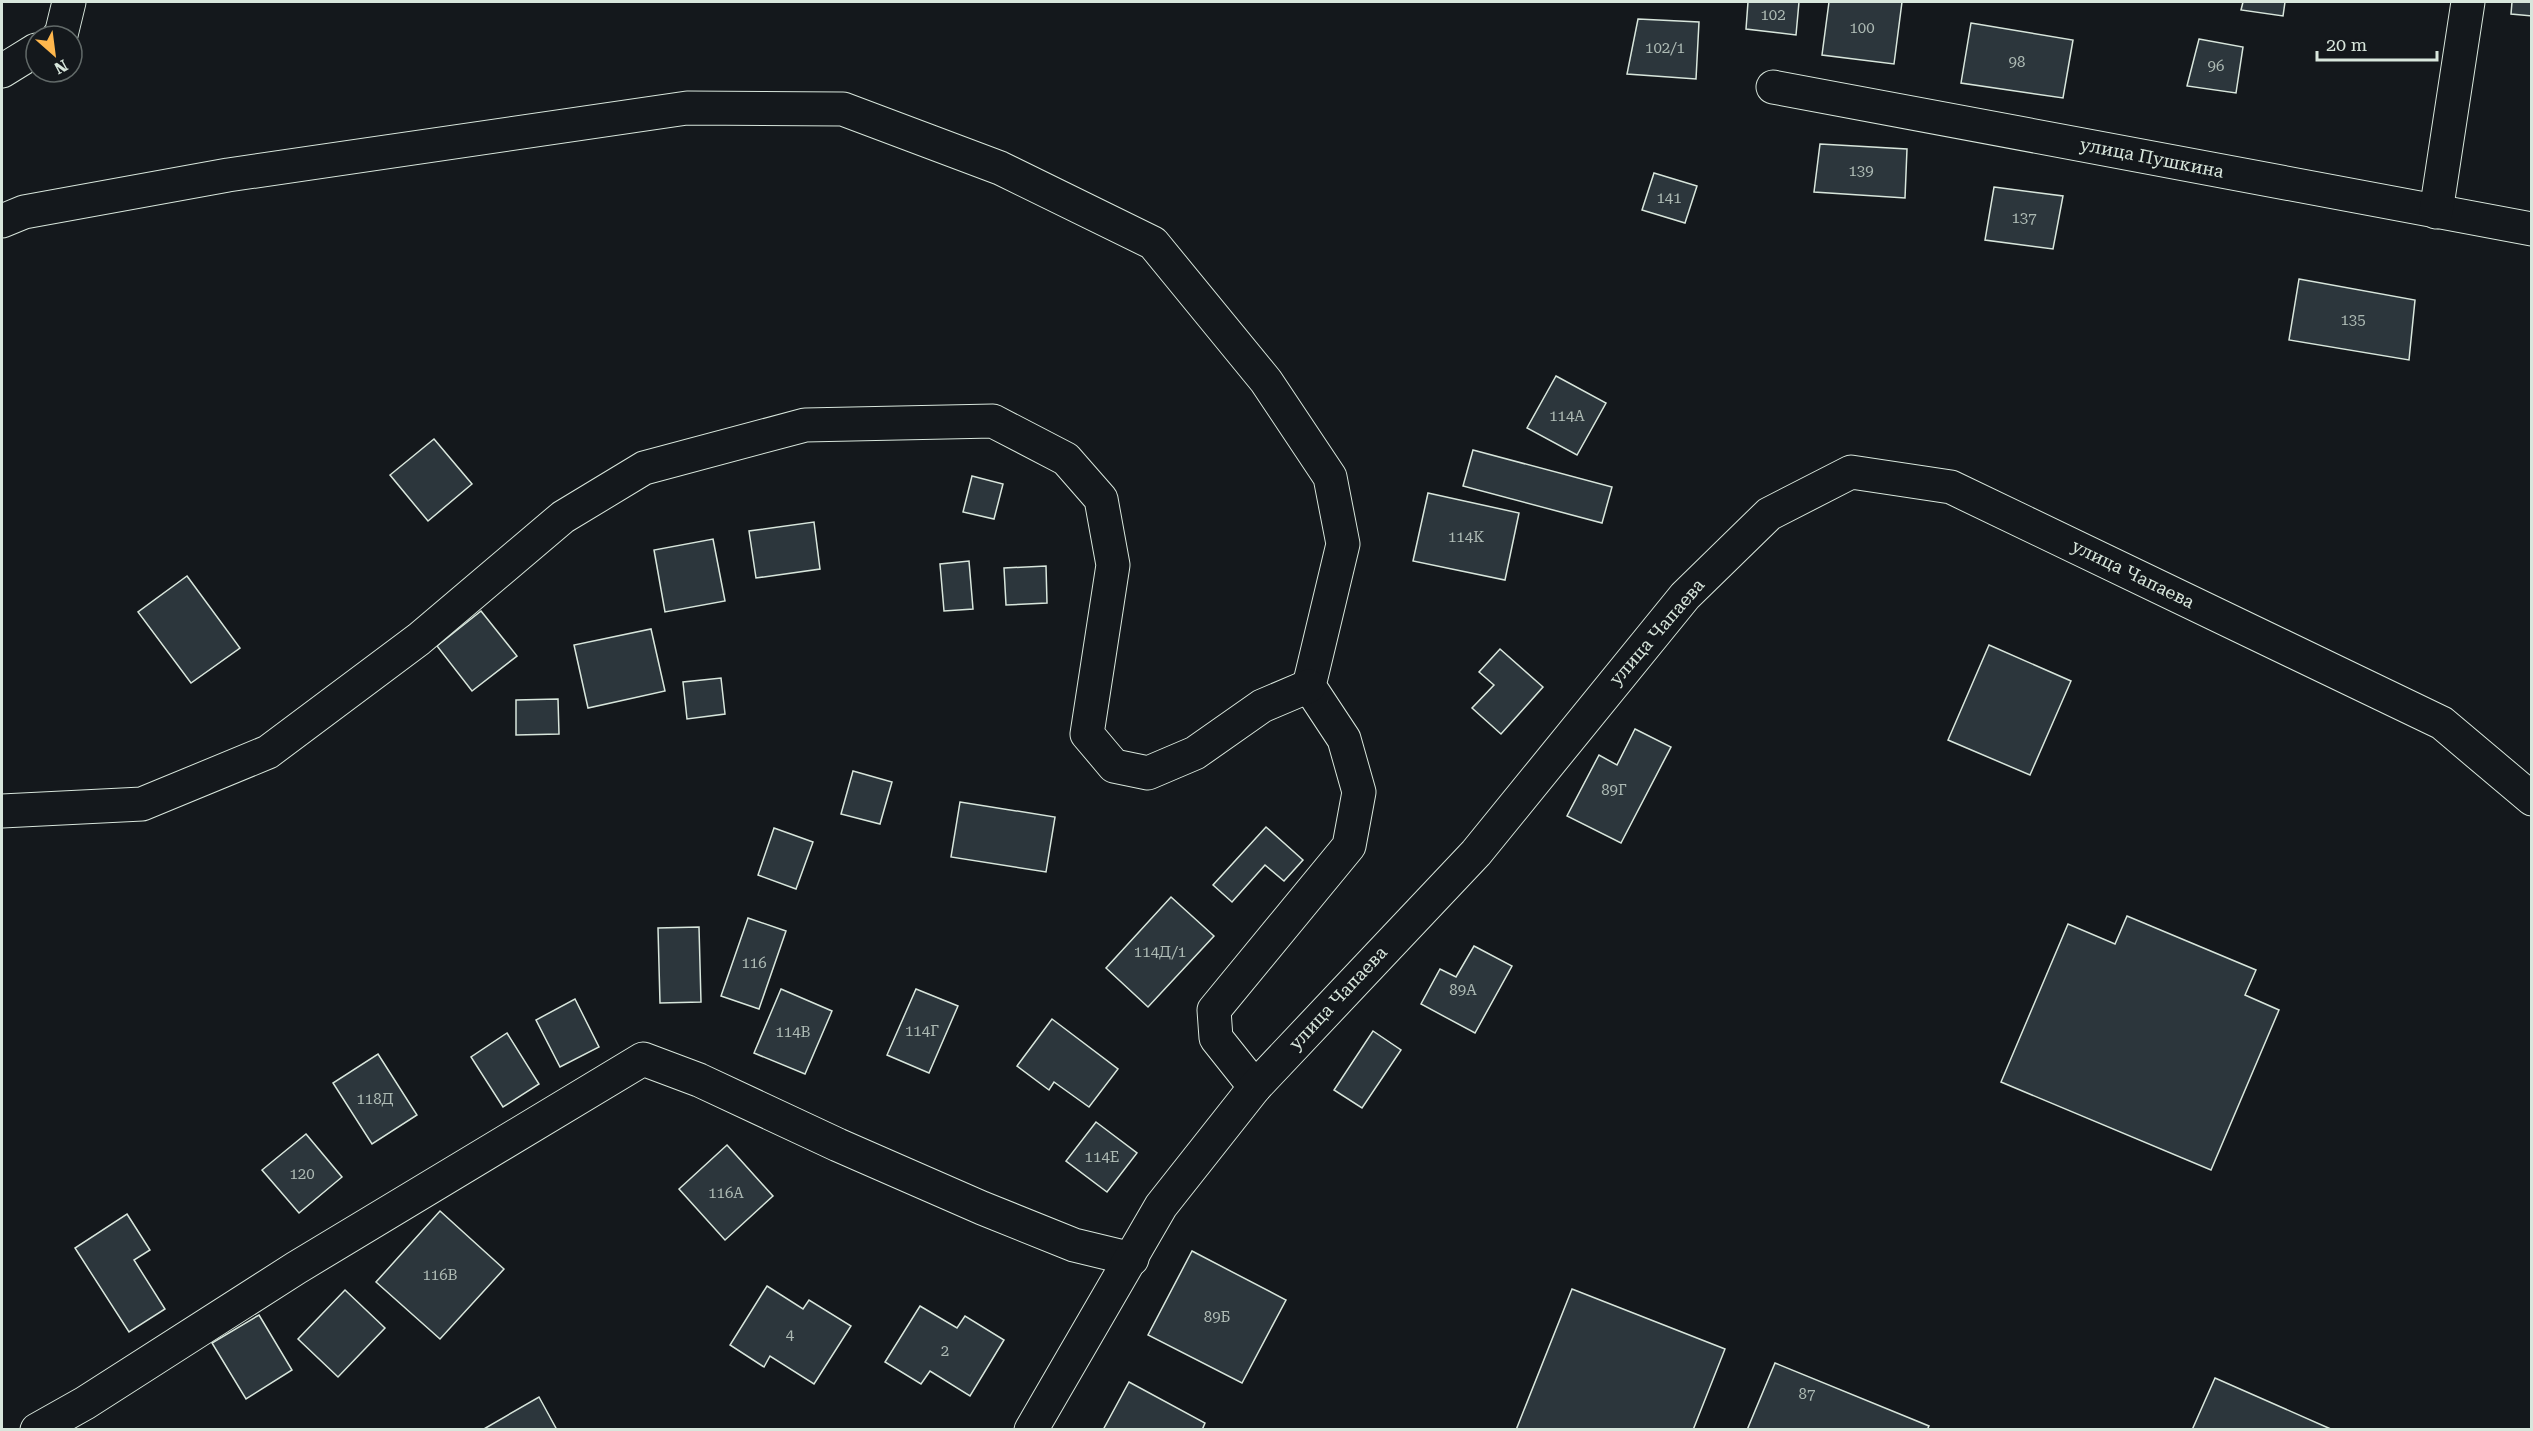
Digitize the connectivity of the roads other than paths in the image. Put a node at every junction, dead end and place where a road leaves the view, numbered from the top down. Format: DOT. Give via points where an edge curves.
graph roads {
  1 [pos="69,2"];
  2 [pos="2468,2"];
  3 [pos="64,24"];
  4 [pos="24,57"];
  5 [pos="2,71"];
  6 [pos="1773,87"];
  7 [pos="2436,212"];
  8 [pos="2,220"];
  9 [pos="2532,229"];
  10 [pos="1309,686"];
  11 [pos="2532,799"];
  12 [pos="2,811"];
  13 [pos="1255,1087"];
  14 [pos="1132,1259"];
  15 [pos="37,1430"];
  16 [pos="1031,1430"];
  1 -- 3 [label="street"];
  2 -- 7 [label="street"];
  4 -- 5 [label="street"];
  6 -- 7 [label="street, улица Пушкина"];
  7 -- 9 [label="street, улица Пушкина"];
  8 -- 10 [label="street" via="24,212 228,175 687,108 843,109 1000,168 1153,243 1258,372 1330,477 1343,544"];
  10 -- 12 [label="street" via="1262,706 1195,753 1148,773 1114,766 1087,734 1113,565 1101,499 1066,459 993,421 805,425 644,468 563,517 419,639 268,752 142,804"];
  10 -- 13 [label="street" via="1344,739 1359,792 1350,846 1214,1010 1216,1038"];
  11 -- 13 [label="street, улица Чапаева" via="2442,723 1951,486 1851,472 1769,514 1686,596 1476,853"];
  13 -- 14 [label="street, улица Чапаева" via="1161,1206"];
  14 -- 15 [label="street" via="1074,1245 982,1208 699,1080 643,1059"];
  14 -- 16 [label="street, улица Чапаева"];
}
